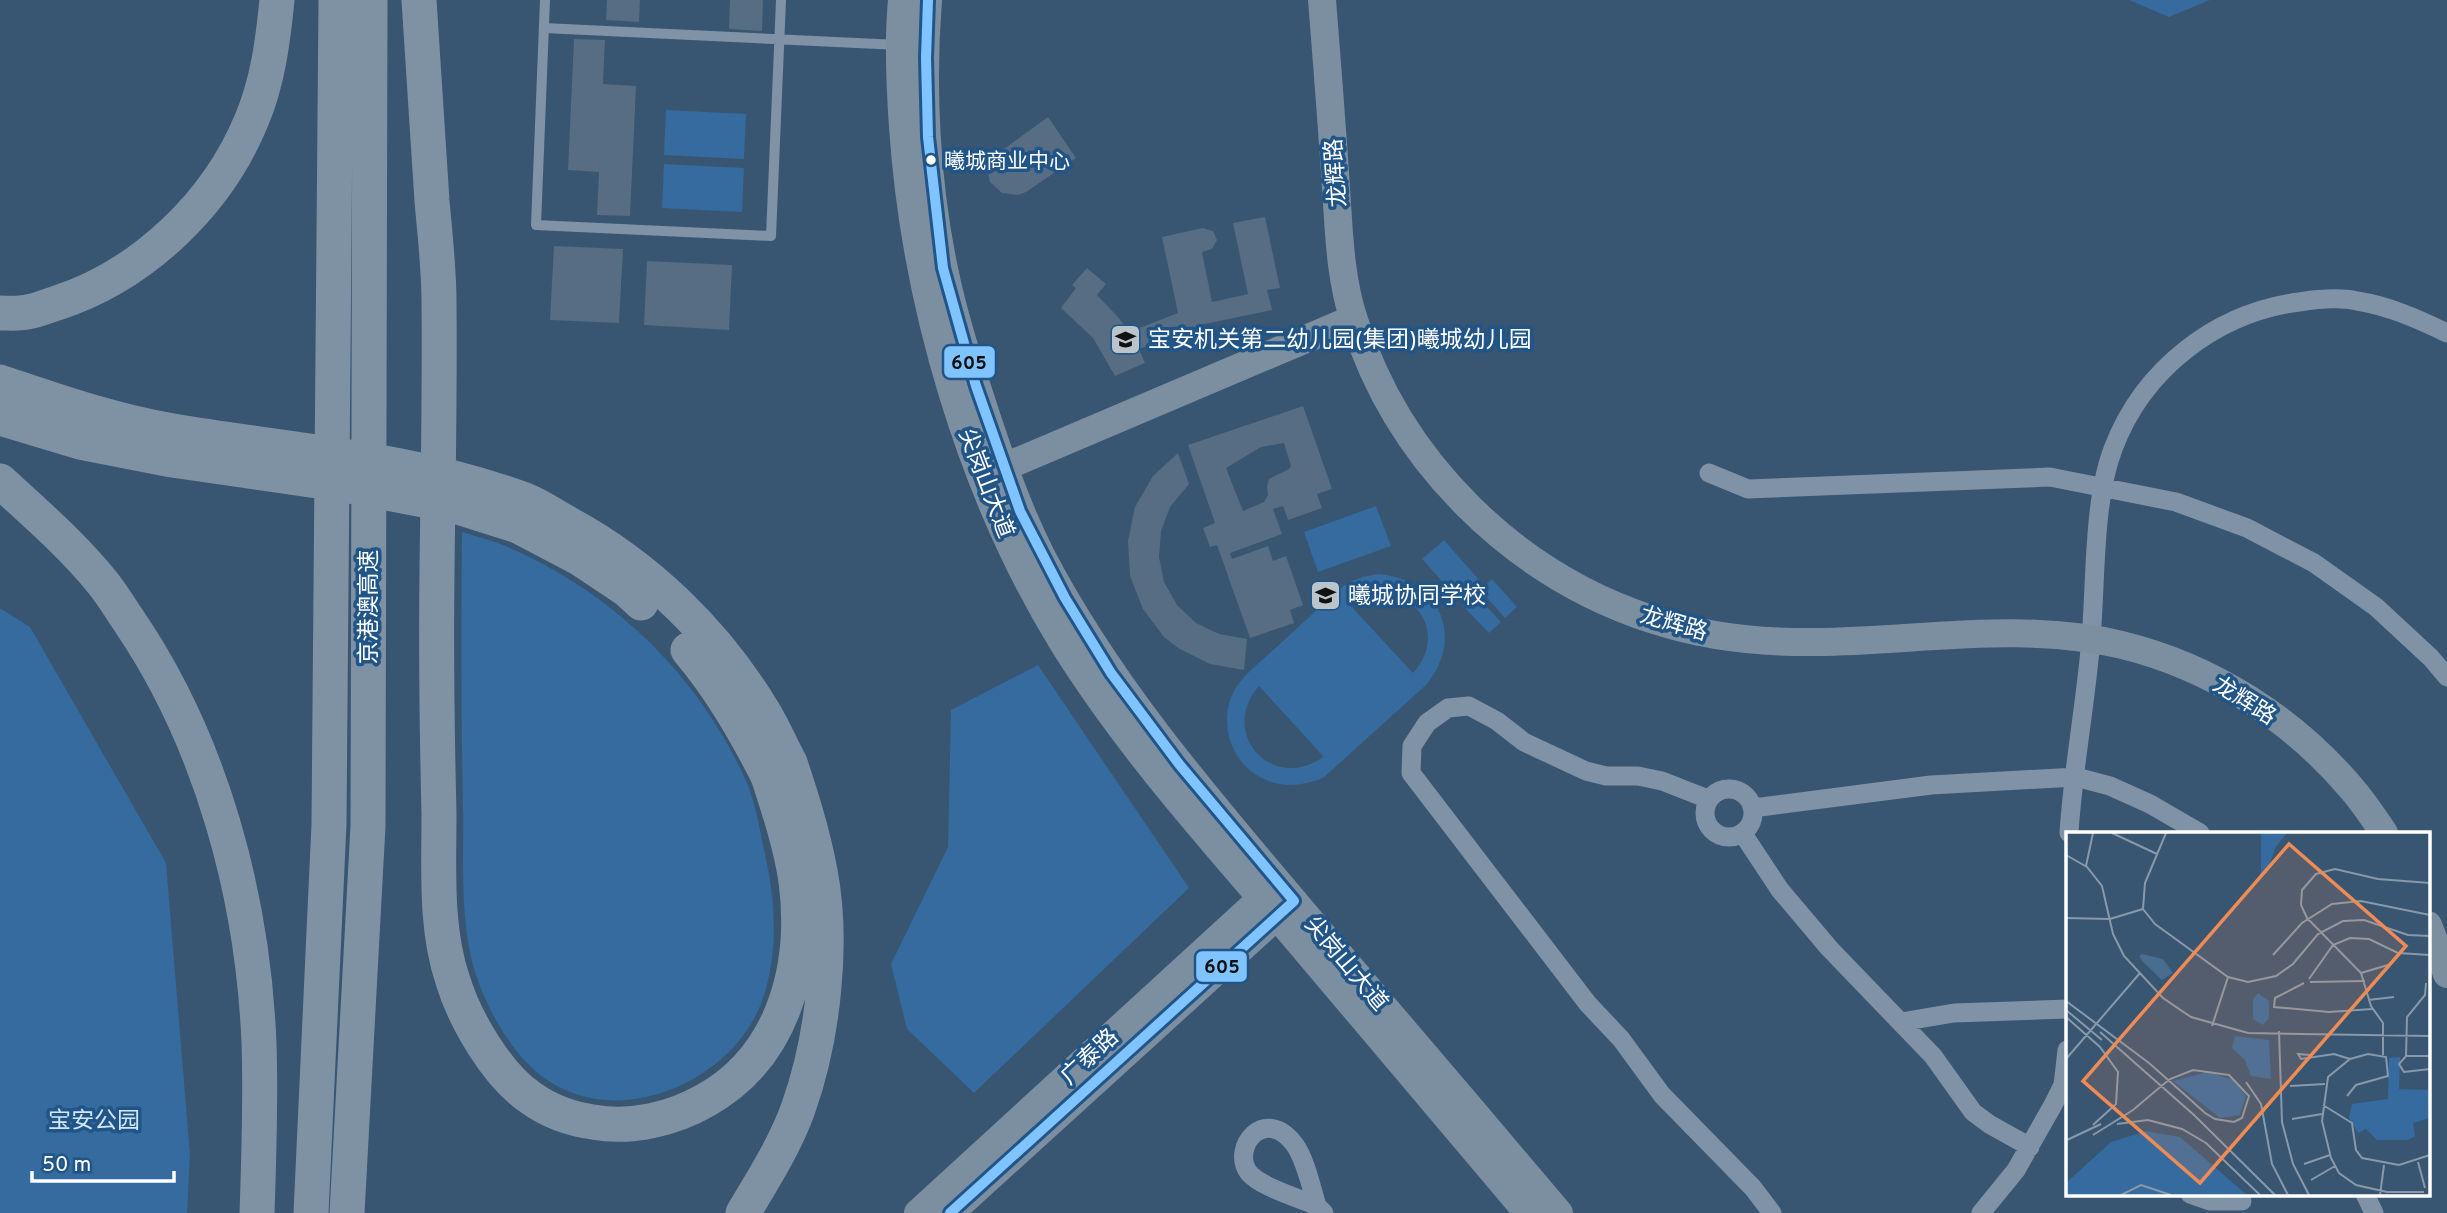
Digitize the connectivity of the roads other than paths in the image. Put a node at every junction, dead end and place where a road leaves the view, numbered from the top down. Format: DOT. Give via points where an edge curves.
graph roads {
  1 [pos="277,0"];
  2 [pos="336,0"];
  3 [pos="370,0"];
  4 [pos="419,0"];
  5 [pos="545,0"];
  6 [pos="781,0"];
  7 [pos="902,0"];
  8 [pos="928,0"];
  9 [pos="1322,0"];
  10 [pos="544,28"];
  11 [pos="779,39"];
  12 [pos="900,45"];
  13 [pos="0,313"];
  14 [pos="1353,319"];
  15 [pos="2447,333"];
  16 [pos="0,382"];
  17 [pos="0,418"];
  18 [pos="993,472"];
  19 [pos="1709,474"];
  20 [pos="0,481"];
  21 [pos="2102,486"];
  22 [pos="2091,639"];
  23 [pos="2447,677"];
  24 [pos="779,769"];
  25 [pos="2076,777"];
  26 [pos="1708,799"];
  27 [pos="1753,808"];
  28 [pos="2069,832"];
  29 [pos="2198,832"];
  30 [pos="2383,832"];
  31 [pos="1743,834"];
  32 [pos="1277,900"];
  33 [pos="2430,930"];
  34 [pos="2447,974"];
  35 [pos="2066,1008"];
  36 [pos="1901,1022"];
  37 [pos="2066,1068"];
  38 [pos="2065,1086"];
  39 [pos="2030,1147"];
  40 [pos="2196,1196"];
  41 [pos="2366,1196"];
  42 [pos="2242,1201"];
  43 [pos="257,1213"];
  44 [pos="311,1213"];
  45 [pos="347,1213"];
  46 [pos="744,1213"];
  47 [pos="918,1213"];
  48 [pos="950,1213"];
  49 [pos="1528,1213"];
  50 [pos="1559,1213"];
  51 [pos="1772,1213"];
  52 [pos="1981,1213"];
  53 [pos="2374,1213"];
  1 -- 13 [label="highway" via="270,59 253,118 231,162 197,208 157,248 120,275 73,298 27,312"];
  2 -- 44 [label="highway, 京港澳高速" via="330,824"];
  3 -- 45 [label="highway, 京港澳高速" via="368,826"];
  4 -- 24 [label="highway" via="439,299 436,663 443,930 461,1004 501,1068 529,1097 582,1120 630,1125 671,1116 702,1102 733,1084 761,1052 782,1016 794,977 799,935"];
  5 -- 10 [label="lane"];
  6 -- 11 [label="lane"];
  7 -- 12 [label="main road, 尖岗山大道"];
  8 -- 18 [label="main road, 尖岗山大道" via="928,137 943,268 973,374"];
  9 -- 14 [label="main road, 龙辉路" via="1342,267"];
  10 -- 11 [label="lane"];
  10 -- 11 [label="lane" via="536,225 757,236 771,236"];
  11 -- 12 [label="lane"];
  12 -- 18 [label="main road, 尖岗山大道" via="906,171 929,307"];
  14 -- 18 [label="main road"];
  14 -- 22 [label="main road, 龙辉路" via="1399,419 1467,506 1508,543 1554,575 1602,600 1654,621 1762,641 2013,633"];
  15 -- 21 [label="street" via="2409,315 2357,300 2318,299 2243,315 2178,355 2151,383 2118,437"];
  16 -- 24 [label="highway, bridge" via="90,413 171,431 344,455 464,481 528,501 592,536 682,607 726,657 756,701"];
  17 -- 24 [label="highway, bridge" via="80,442 455,506 518,526 627,590 670,630"];
  18 -- 32 [label="main road, 尖岗山大道" via="1020,564 1064,644 1161,777"];
  19 -- 21 [label="street" via="1748,489 2050,477"];
  20 -- 43 [label="highway" via="103,583 143,641 176,698 220,816 240,898 259,1041"];
  21 -- 22 [label="street"];
  21 -- 23 [label="street" via="2188,506 2247,528 2314,563 2376,607"];
  22 -- 25 [label="street"];
  22 -- 30 [label="main road, 龙辉路" via="2176,662 2226,685 2273,715 2354,790"];
  24 -- 46 [label="highway" via="809,819 821,874 824,988 815,1051 798,1110"];
  25 -- 27 [label="street" via="1931,785"];
  25 -- 28 [label="street"];
  25 -- 29 [label="street" via="2140,799"];
  26 -- 27 [label="street" via="1731,788 1744,793"];
  26 -- 31 [label="street" via="1704,810 1711,829 1727,838"];
  26 -- 51 [label="street" via="1638,776 1586,771 1524,742 1469,706 1448,708 1427,723 1412,746 1411,774 1588,1004 1621,1038 1661,1095"];
  27 -- 31 [label="street" via="1754,818"];
  31 -- 36 [label="street" via="1780,890"];
  32 -- 47 [label="main road, 广泰路"];
  32 -- 48 [label="main road, 广泰路"];
  32 -- 49 [label="main road, 尖岗山大道"];
  32 -- 50 [label="main road, 尖岗山大道"];
  33 -- 34 [label="main road"];
  35 -- 36 [label="street" via="1954,1013"];
  36 -- 39 [label="street" via="1933,1056 1973,1112"];
  37 -- 38 [label="street"];
  38 -- 39 [label="street"];
  39 -- 52 [label="street"];
  40 -- 42 [label="street"];
  41 -- 53 [label="street"];
}
